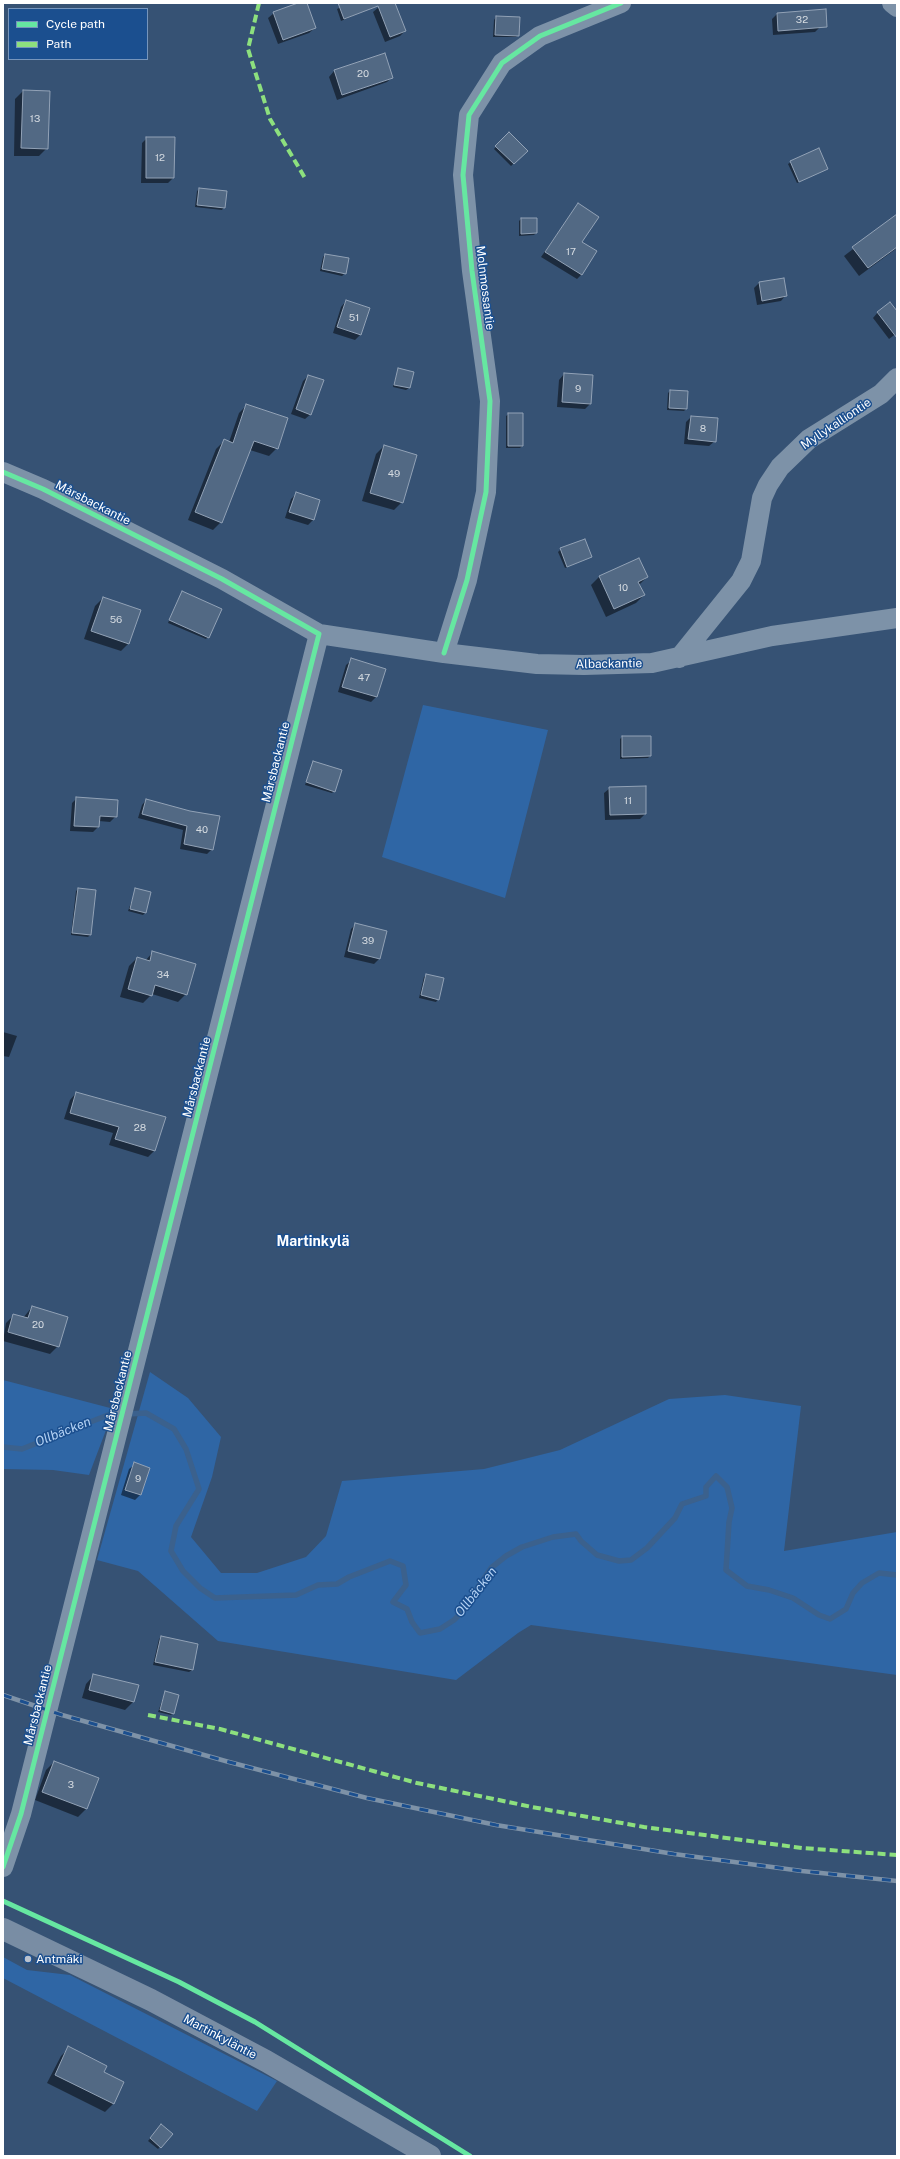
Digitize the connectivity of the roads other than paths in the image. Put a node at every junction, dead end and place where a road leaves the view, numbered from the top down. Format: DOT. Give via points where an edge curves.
graph roads {
  1 [pos="621,3"];
  2 [pos="892,3"];
  3 [pos="897,7"];
  4 [pos="897,378"];
  5 [pos="3,472"];
  6 [pos="897,618"];
  7 [pos="319,634"];
  8 [pos="444,653"];
  9 [pos="679,658"];
  10 [pos="3,1867"];
  11 [pos="3,1929"];
  12 [pos="430,2156"];
  1 -- 8 [label="street, Molnmossantie" via="540,36 502,63 469,115 463,175 472,270 490,401 486,492 467,580"];
  2 -- 3 [label="street"];
  4 -- 9 [label="street, Myllykalliontie" via="881,394 810,439 780,466 762,498 751,561 742,581"];
  5 -- 7 [label="street, Mårsbackantie" via="43,489 222,579"];
  6 -- 9 [label="street, Albackantie" via="772,636"];
  7 -- 8 [label="street, Albackantie"];
  7 -- 10 [label="street, Mårsbackantie" via="21,1814"];
  8 -- 9 [label="street, Albackantie" via="537,664 652,663"];
  11 -- 12 [label="street, Martinkyläntie" via="151,2000 266,2061"];
}
